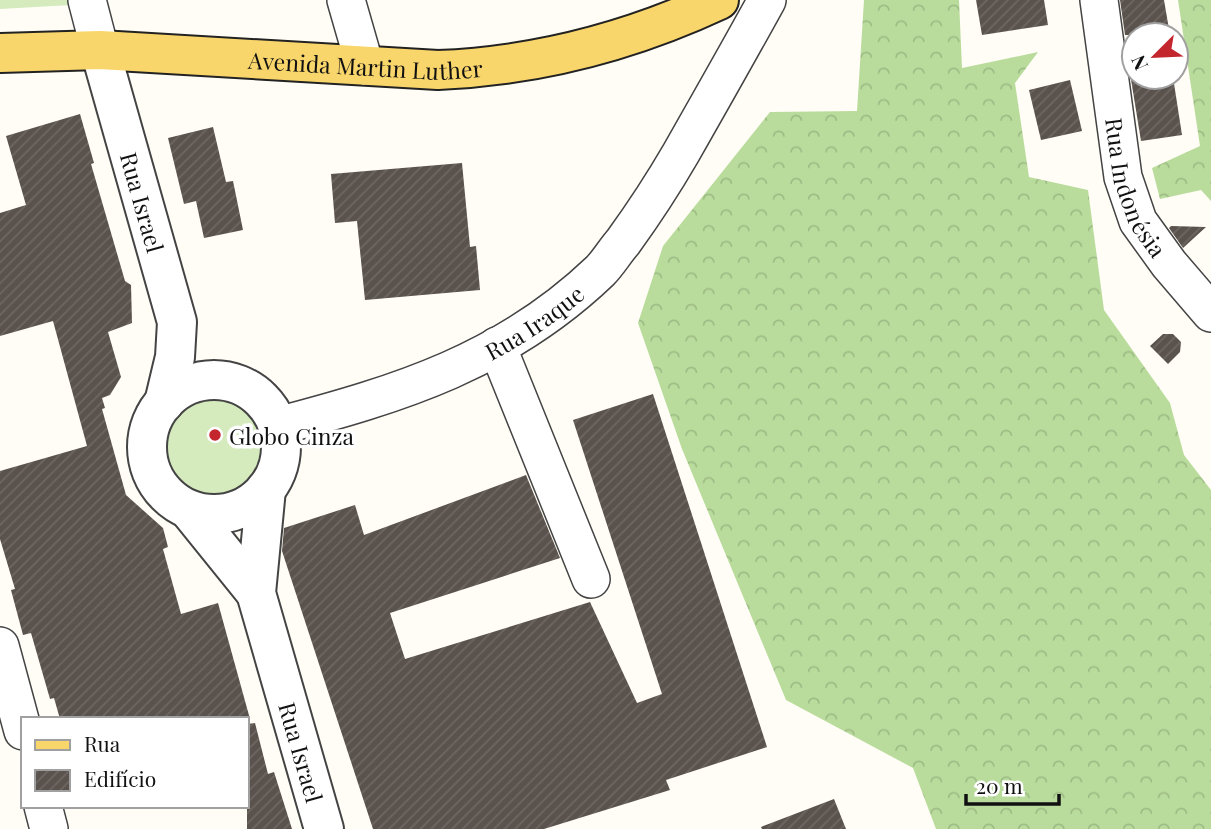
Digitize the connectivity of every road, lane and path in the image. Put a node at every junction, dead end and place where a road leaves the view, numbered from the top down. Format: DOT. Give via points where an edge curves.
graph roads {
  1 [pos="87,0"];
  2 [pos="346,0"];
  3 [pos="719,0"];
  4 [pos="726,0"];
  5 [pos="767,0"];
  6 [pos="1098,0"];
  7 [pos="100,50"];
  8 [pos="0,53"];
  9 [pos="365,66"];
  10 [pos="708,108"];
  11 [pos="1211,313"];
  12 [pos="497,346"];
  13 [pos="164,403"];
  14 [pos="278,426"];
  15 [pos="266,489"];
  16 [pos="189,510"];
  17 [pos="591,579"];
  18 [pos="256,593"];
  19 [pos="0,646"];
  20 [pos="21,724"];
  21 [pos="44,808"];
  22 [pos="49,829"];
  23 [pos="324,829"];
  1 -- 7 [label="street, Rua Israel"];
  2 -- 9 [label="street"];
  3 -- 9 [label="main road, Avenida Martin Luther" via="617,40 520,64 438,70"];
  4 -- 10 [label="street, Rua Iraque" via="728,38"];
  5 -- 10 [label="street, Rua Iraque"];
  6 -- 11 [label="street, Rua Indonésia" via="1123,177 1138,220"];
  7 -- 8 [label="main road, Avenida Martin Luther"];
  7 -- 9 [label="main road, Avenida Martin Luther"];
  7 -- 13 [label="street, Rua Israel" via="177,322 175,357"];
  10 -- 12 [label="street, Rua Iraque" via="651,205 601,270 541,320"];
  12 -- 14 [label="street, Rua Iraque" via="410,388"];
  12 -- 17 [label="street"];
  13 -- 14 [label="street" via="189,384 234,383 268,407"];
  13 -- 16 [label="street" via="148,436 149,462 160,488"];
  14 -- 15 [label="street" via="279,464"];
  15 -- 16 [label="street" via="243,508 225,514"];
  15 -- 18 [label="street, Rua Israel"];
  16 -- 18 [label="street, Rua Israel"];
  18 -- 23 [label="street, Rua Israel"];
  19 -- 20 [label="street"];
  21 -- 22 [label="street"];
}
